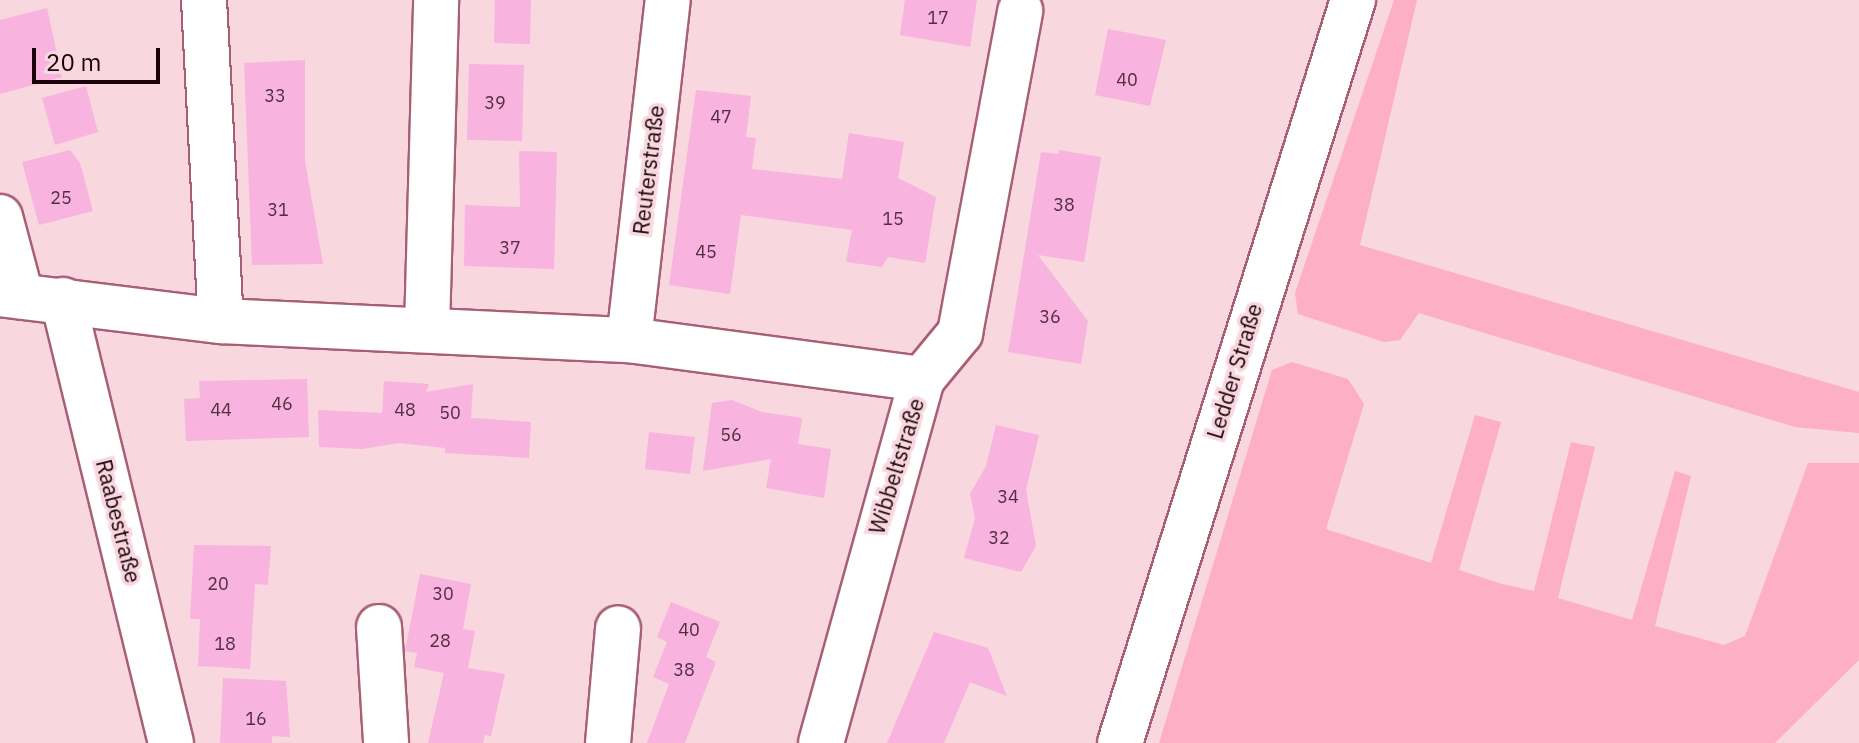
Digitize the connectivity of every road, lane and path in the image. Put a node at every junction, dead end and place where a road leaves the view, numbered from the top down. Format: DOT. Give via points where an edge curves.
graph roads {
  1 [pos="204,0"];
  2 [pos="436,0"];
  3 [pos="668,0"];
  4 [pos="1353,0"];
  5 [pos="1020,11"];
  6 [pos="0,217"];
  7 [pos="28,297"];
  8 [pos="221,321"];
  9 [pos="427,329"];
  10 [pos="629,340"];
  11 [pos="922,379"];
  12 [pos="379,627"];
  13 [pos="618,628"];
  14 [pos="171,743"];
  15 [pos="386,743"];
  16 [pos="608,743"];
  17 [pos="821,743"];
  18 [pos="1120,743"];
  1 -- 8 [label="street"];
  2 -- 9 [label="street"];
  3 -- 10 [label="street, Reuterstraße"];
  4 -- 18 [label="street, Ledder Straße"];
  5 -- 11 [label="street, Wibbeltstraße" via="960,333"];
  6 -- 7 [label="street"];
  7 -- 8 [label="street"];
  7 -- 14 [label="street, Raabestraße"];
  8 -- 9 [label="street"];
  9 -- 10 [label="street"];
  10 -- 11 [label="street"];
  11 -- 17 [label="street, Wibbeltstraße"];
  12 -- 15 [label="street"];
  13 -- 16 [label="street"];
}
